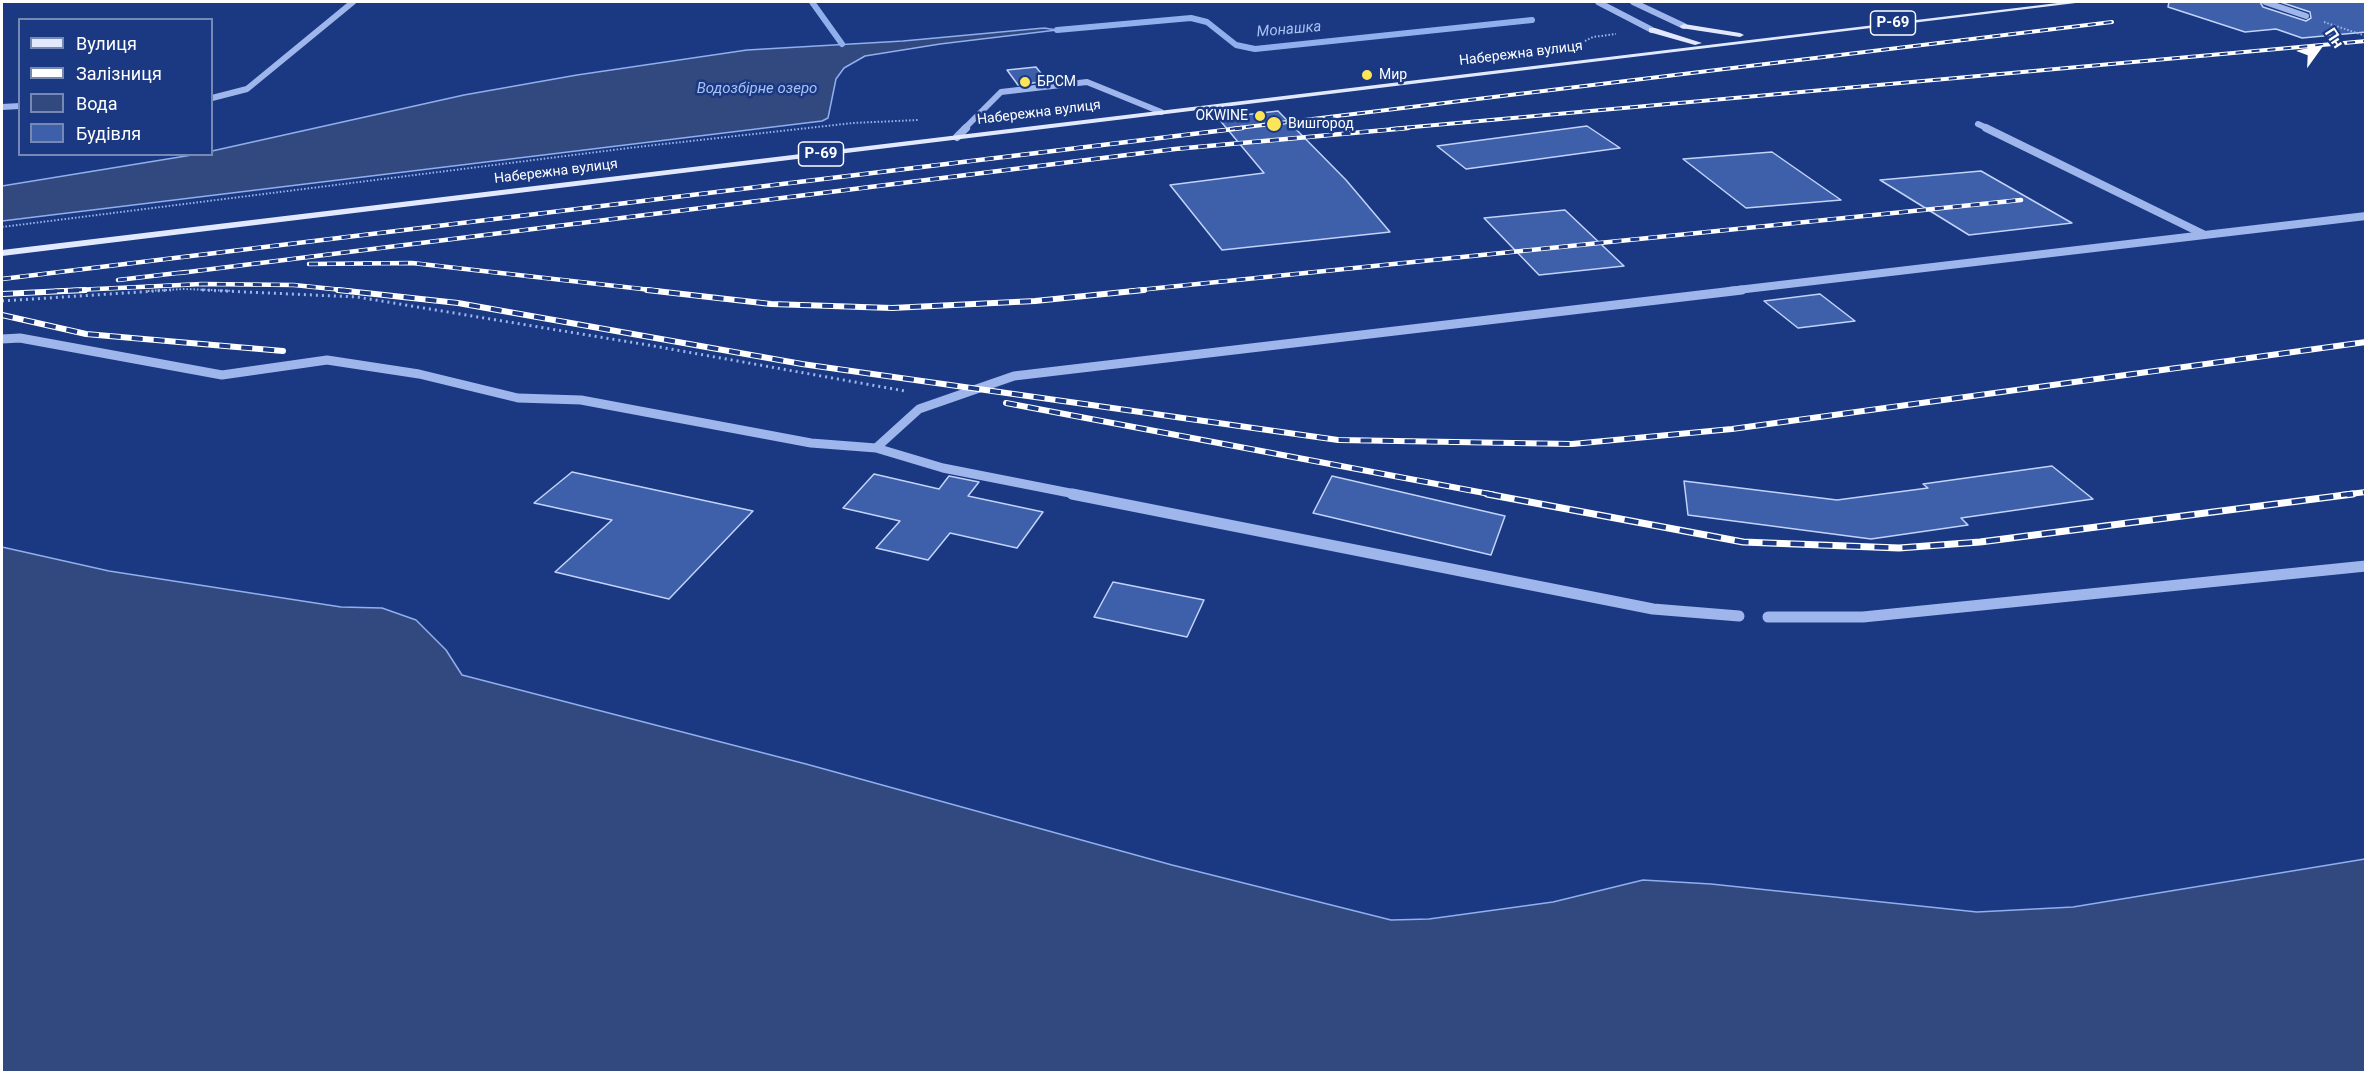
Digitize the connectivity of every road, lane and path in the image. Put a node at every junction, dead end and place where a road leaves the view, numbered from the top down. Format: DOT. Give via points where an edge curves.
graph roads {
  1 [pos="353,2"];
  2 [pos="1598,2"];
  3 [pos="1633,2"];
  4 [pos="2080,2"];
  5 [pos="2265,2"];
  6 [pos="2306,16"];
  7 [pos="1684,26"];
  8 [pos="1652,30"];
  9 [pos="1782,36"];
  10 [pos="2366,36"];
  11 [pos="1707,45"];
  12 [pos="1640,53"];
  13 [pos="213,98"];
  14 [pos="18,106"];
  15 [pos="2,107"];
  16 [pos="1161,112"];
  17 [pos="921,120"];
  18 [pos="1978,124"];
  19 [pos="957,137"];
  20 [pos="2366,216"];
  21 [pos="2,226"];
  22 [pos="2204,234"];
  23 [pos="2,253"];
  24 [pos="2,301"];
  25 [pos="2,339"];
  26 [pos="947,399"];
  27 [pos="876,448"];
  28 [pos="2366,566"];
  29 [pos="1739,616"];
  30 [pos="1768,617"];
  1 -- 13 [label="street" via="247,89"];
  2 -- 8 [label="street"];
  3 -- 7 [label="street"];
  4 -- 9 [label="main road, Набережна вулиця / Р-69"];
  5 -- 6 [label="street"];
  6 -- 10 [label="path"];
  7 -- 9 [label="main road" via="1729,34"];
  7 -- 11 [label="main road"];
  8 -- 11 [label="main road"];
  8 -- 12 [label="main road" via="1655,42"];
  9 -- 11 [label="main road, Набережна вулиця / Р-69"];
  11 -- 12 [label="main road, Набережна вулиця / Р-69"];
  12 -- 16 [label="main road, Набережна вулиця / Р-69"];
  14 -- 15 [label="street"];
  16 -- 19 [label="main road, Набережна вулиця / Р-69"];
  16 -- 19 [label="street" via="1087,82 1001,92"];
  17 -- 21 [label="path" via="853,123 638,147"];
  18 -- 22 [label="street"];
  19 -- 23 [label="main road, Набережна вулиця / Р-69"];
  20 -- 22 [label="street"];
  22 -- 26 [label="street" via="1014,376"];
  24 -- 26 [label="path" via="184,288 357,297"];
  25 -- 27 [label="street" via="20,338 222,375 327,360 419,374 518,398 582,400 811,443"];
  26 -- 27 [label="street" via="919,409"];
  27 -- 29 [label="street" via="943,468 1653,609"];
  28 -- 30 [label="street" via="1863,617"];
}
